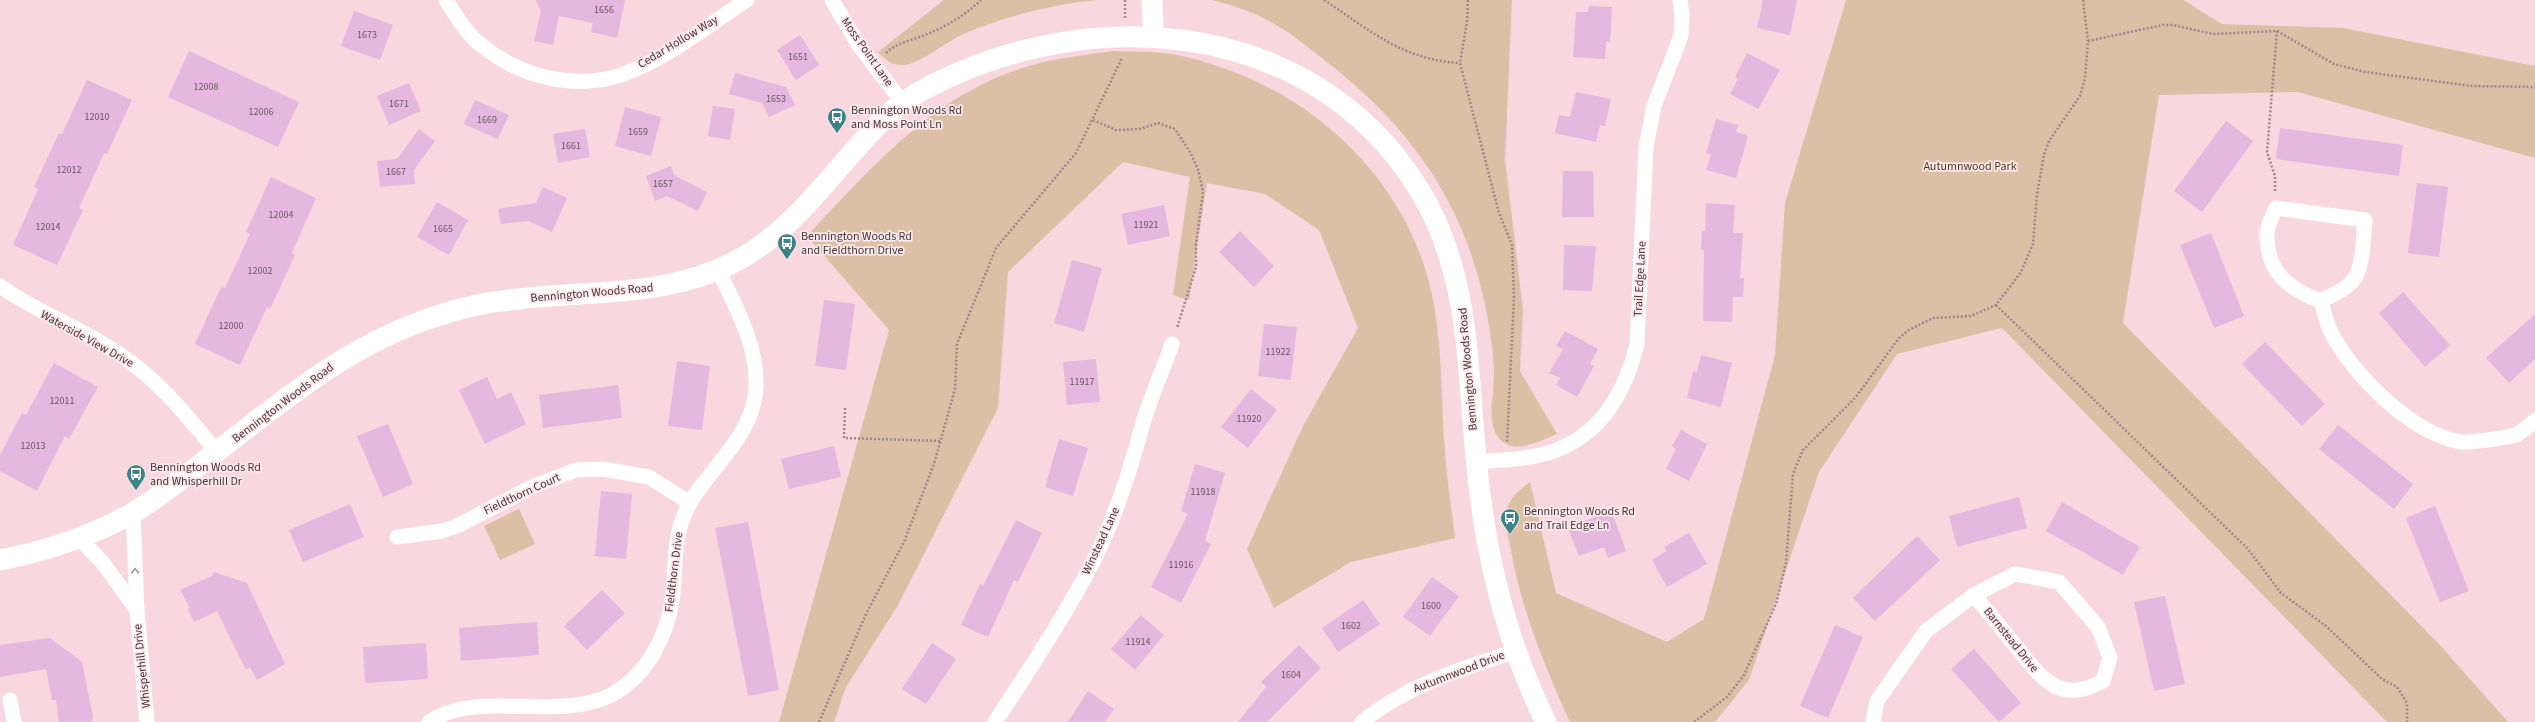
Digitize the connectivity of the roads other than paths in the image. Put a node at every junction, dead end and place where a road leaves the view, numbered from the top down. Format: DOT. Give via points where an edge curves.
graph roads {
  1 [pos="446,0"];
  2 [pos="747,0"];
  3 [pos="832,0"];
  4 [pos="1152,0"];
  5 [pos="1680,0"];
  6 [pos="1153,23"];
  7 [pos="902,102"];
  8 [pos="718,270"];
  9 [pos="0,286"];
  10 [pos="2321,301"];
  11 [pos="1172,344"];
  12 [pos="2535,420"];
  13 [pos="217,452"];
  14 [pos="1476,462"];
  15 [pos="690,503"];
  16 [pos="134,513"];
  17 [pos="397,537"];
  18 [pos="79,538"];
  19 [pos="0,560"];
  20 [pos="1974,595"];
  21 [pos="137,610"];
  22 [pos="1516,651"];
  23 [pos="10,700"];
  24 [pos="14,722"];
  25 [pos="148,722"];
  26 [pos="429,722"];
  27 [pos="995,722"];
  28 [pos="1362,722"];
  29 [pos="1546,722"];
  30 [pos="1873,722"];
  1 -- 2 [label="street, Cedar Hollow Way" via="475,40 503,61 525,72 549,78 580,81 609,78 639,67 664,54"];
  3 -- 7 [label="street, Moss Point Lane" via="858,44"];
  4 -- 6 [label="street"];
  5 -- 14 [label="street, Trail Edge Lane" via="1681,36 1654,106 1646,147 1636,344 1631,369 1620,394 1606,415 1587,433 1560,448 1540,455"];
  6 -- 7 [label="street, Bennington Woods Road" via="1125,22 1062,28 1021,37 980,53 944,72"];
  6 -- 14 [label="street, Bennington Woods Road" via="1213,34 1283,61 1319,82 1350,107 1377,132 1401,162 1423,195 1454,267 1469,353"];
  7 -- 8 [label="street, Bennington Woods Road" via="872,131 796,217 770,240"];
  8 -- 13 [label="street, Bennington Woods Road" via="676,284 639,291 502,300 462,308 420,322 379,339 337,362"];
  8 -- 15 [label="street, Fieldthorn Drive" via="744,324 751,346 755,396 746,423"];
  9 -- 13 [label="street, Waterside View Drive" via="27,305 138,367 179,405"];
  10 -- 10 [label="street" via="2343,289 2356,276 2365,220 2276,208 2267,233 2271,262 2288,285 2304,295"];
  10 -- 12 [label="street" via="2330,330 2351,363 2389,402 2413,421 2433,432 2462,442 2517,435"];
  11 -- 27 [label="street, Winstead Lane" via="1143,423 1119,501 1097,553 1061,620"];
  13 -- 16 [label="street, Bennington Woods Road"];
  14 -- 22 [label="street, Bennington Woods Road" via="1484,524 1498,591"];
  15 -- 17 [label="street, Fieldthorn Court" via="649,477 602,469 576,470 534,486 457,526 442,531"];
  15 -- 26 [label="street, Fieldthorn Drive" via="678,529 673,595 668,619 652,657 641,673 628,685 595,702 573,707 473,709 453,712"];
  16 -- 18 [label="street, Bennington Woods Road"];
  21 -- 16 [label="street, Whisperhill Drive, one-way"];
  18 -- 19 [label="street, Bennington Woods Road" via="49,549"];
  18 -- 21 [label="street, Whisperhill Drive" via="103,562"];
  20 -- 20 [label="street, Barnstead Drive" via="2016,574 2059,582 2098,627 2110,658 2103,681 2086,690 2062,689 2042,680"];
  20 -- 30 [label="street, Barnstead Drive" via="1926,632 1877,701"];
  21 -- 25 [label="street, Whisperhill Drive"];
  22 -- 28 [label="street, Autumnwood Drive" via="1433,680 1407,692"];
  22 -- 29 [label="street, Bennington Woods Road"];
  23 -- 24 [label="street"];
}
